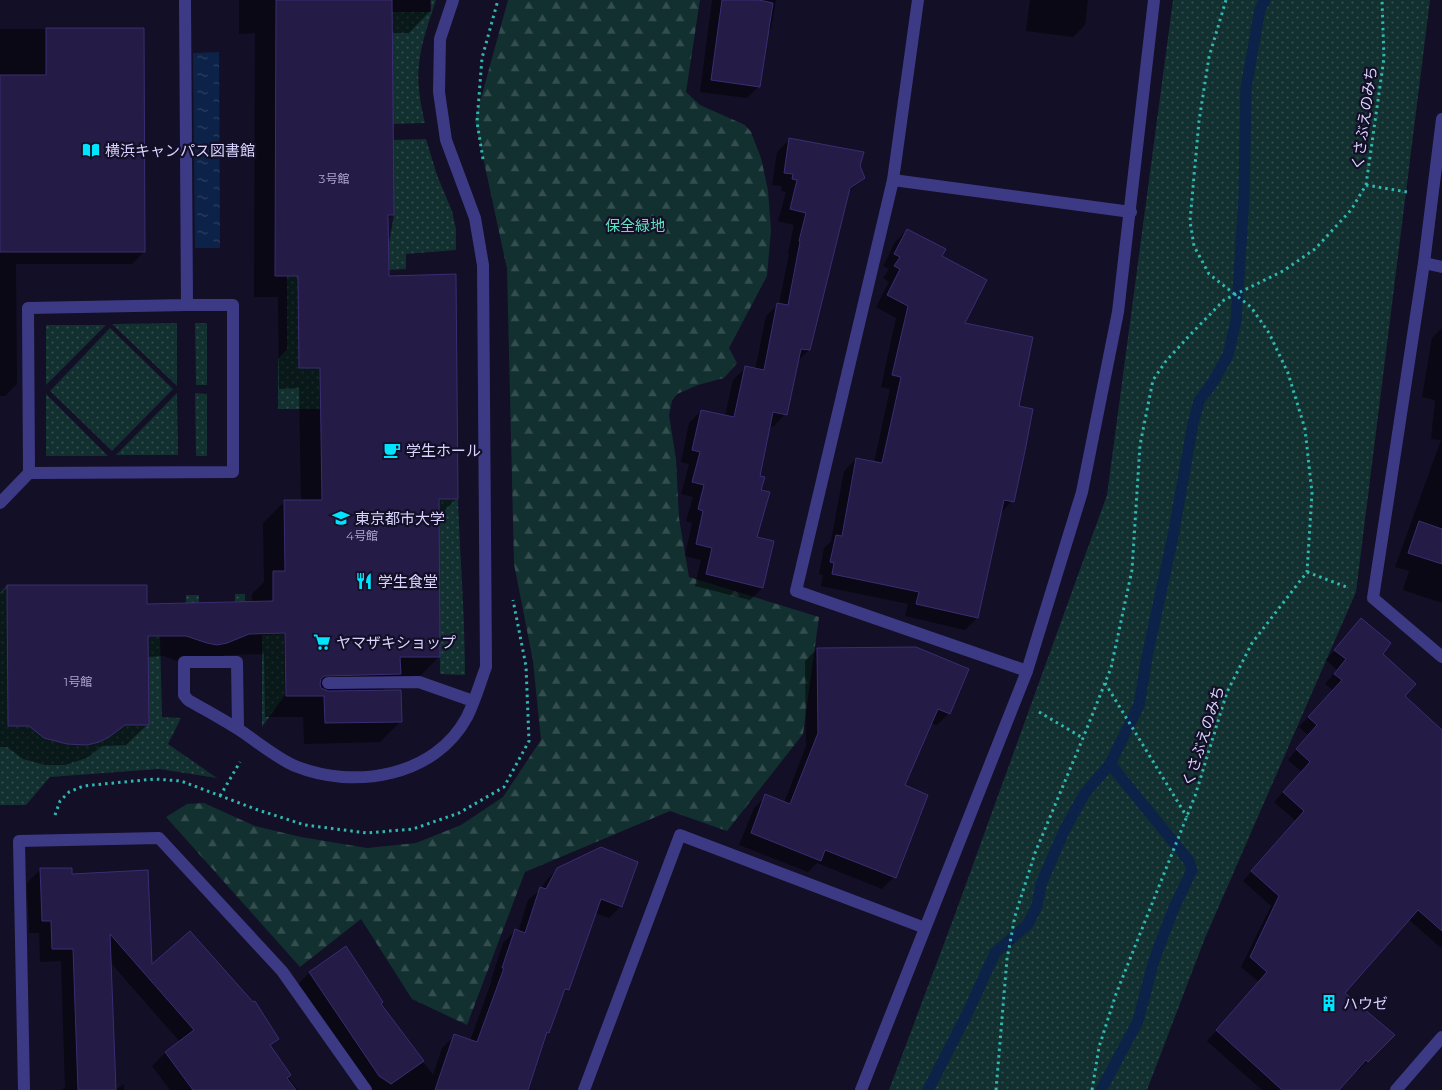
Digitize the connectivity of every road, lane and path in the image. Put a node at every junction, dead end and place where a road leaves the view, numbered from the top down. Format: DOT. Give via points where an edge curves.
graph roads {
  1 [pos="186,0"];
  2 [pos="453,0"];
  3 [pos="498,0"];
  4 [pos="918,0"];
  5 [pos="1154,0"];
  6 [pos="1226,0"];
  7 [pos="1382,0"];
  8 [pos="1442,119"];
  9 [pos="483,160"];
  10 [pos="894,180"];
  11 [pos="1366,185"];
  12 [pos="1432,196"];
  13 [pos="1131,212"];
  14 [pos="1424,263"];
  15 [pos="1442,267"];
  16 [pos="1235,295"];
  17 [pos="187,305"];
  18 [pos="29,473"];
  19 [pos="0,503"];
  20 [pos="1307,572"];
  21 [pos="1373,598"];
  22 [pos="513,599"];
  23 [pos="1442,657"];
  24 [pos="1027,671"];
  25 [pos="328,683"];
  26 [pos="1105,683"];
  27 [pos="1016,698"];
  28 [pos="473,702"];
  29 [pos="238,729"];
  30 [pos="1083,738"];
  31 [pos="254,740"];
  32 [pos="220,796"];
  33 [pos="54,815"];
  34 [pos="1186,819"];
  35 [pos="925,928"];
  36 [pos="1442,1037"];
  37 [pos="24,1090"];
  38 [pos="366,1090"];
  39 [pos="584,1090"];
  40 [pos="861,1090"];
  41 [pos="996,1090"];
  42 [pos="1092,1090"];
  43 [pos="1396,1090"];
  1 -- 17 [label="street"];
  2 -- 28 [label="street" via="440,39 439,92 446,140 475,218 483,265 486,667"];
  3 -- 9 [label="path" via="481,67 476,122"];
  4 -- 10 [label="street"];
  5 -- 13 [label="street"];
  6 -- 16 [label="path" via="1206,75 1190,220 1194,246 1209,274"];
  7 -- 11 [label="path, くさぶえのみち" via="1384,58"];
  8 -- 12 [label="street"];
  10 -- 13 [label="street"];
  10 -- 24 [label="street" via="796,591"];
  11 -- 12 [label="path"];
  11 -- 16 [label="path, くさぶえのみち" via="1351,210 1315,249 1283,271"];
  12 -- 14 [label="street"];
  13 -- 24 [label="street" via="1118,312 1082,492"];
  14 -- 15 [label="street"];
  14 -- 21 [label="street"];
  16 -- 20 [label="path" via="1251,307 1269,333 1288,373 1305,429 1312,493"];
  16 -- 26 [label="path, くさぶえのみち" via="1224,300 1188,336 1153,380 1140,445 1132,570"];
  17 -- 18 [label="street" via="28,308"];
  17 -- 18 [label="street" via="233,305 233,472"];
  18 -- 19 [label="street"];
  20 -- 21 [label="path"];
  20 -- 34 [label="path, くさぶえのみち" via="1252,643 1227,692"];
  21 -- 23 [label="street"];
  22 -- 32 [label="path" via="526,666 529,742 504,787 459,813 413,829 367,833 305,825"];
  24 -- 27 [label="street"];
  25 -- 28 [label="street" via="418,682"];
  26 -- 30 [label="path, くさぶえのみち"];
  26 -- 34 [label="path"];
  27 -- 30 [label="path"];
  27 -- 35 [label="street"];
  28 -- 31 [label="street" via="467,718 449,741 410,768 385,775 364,778 312,772 280,758"];
  29 -- 29 [label="street" via="185,696 184,662 237,662"];
  29 -- 31 [label="street"];
  30 -- 41 [label="path, くさぶえのみち" via="1035,853 1015,916 1007,959"];
  31 -- 32 [label="path"];
  32 -- 33 [label="path" via="181,781 155,779 83,786 69,792 60,801"];
  34 -- 42 [label="path, くさぶえのみち" via="1116,994 1100,1046"];
  35 -- 39 [label="street" via="680,835"];
  35 -- 40 [label="street"];
  36 -- 43 [label="street"];
  37 -- 38 [label="street" via="19,842 159,838 282,971"];
}
